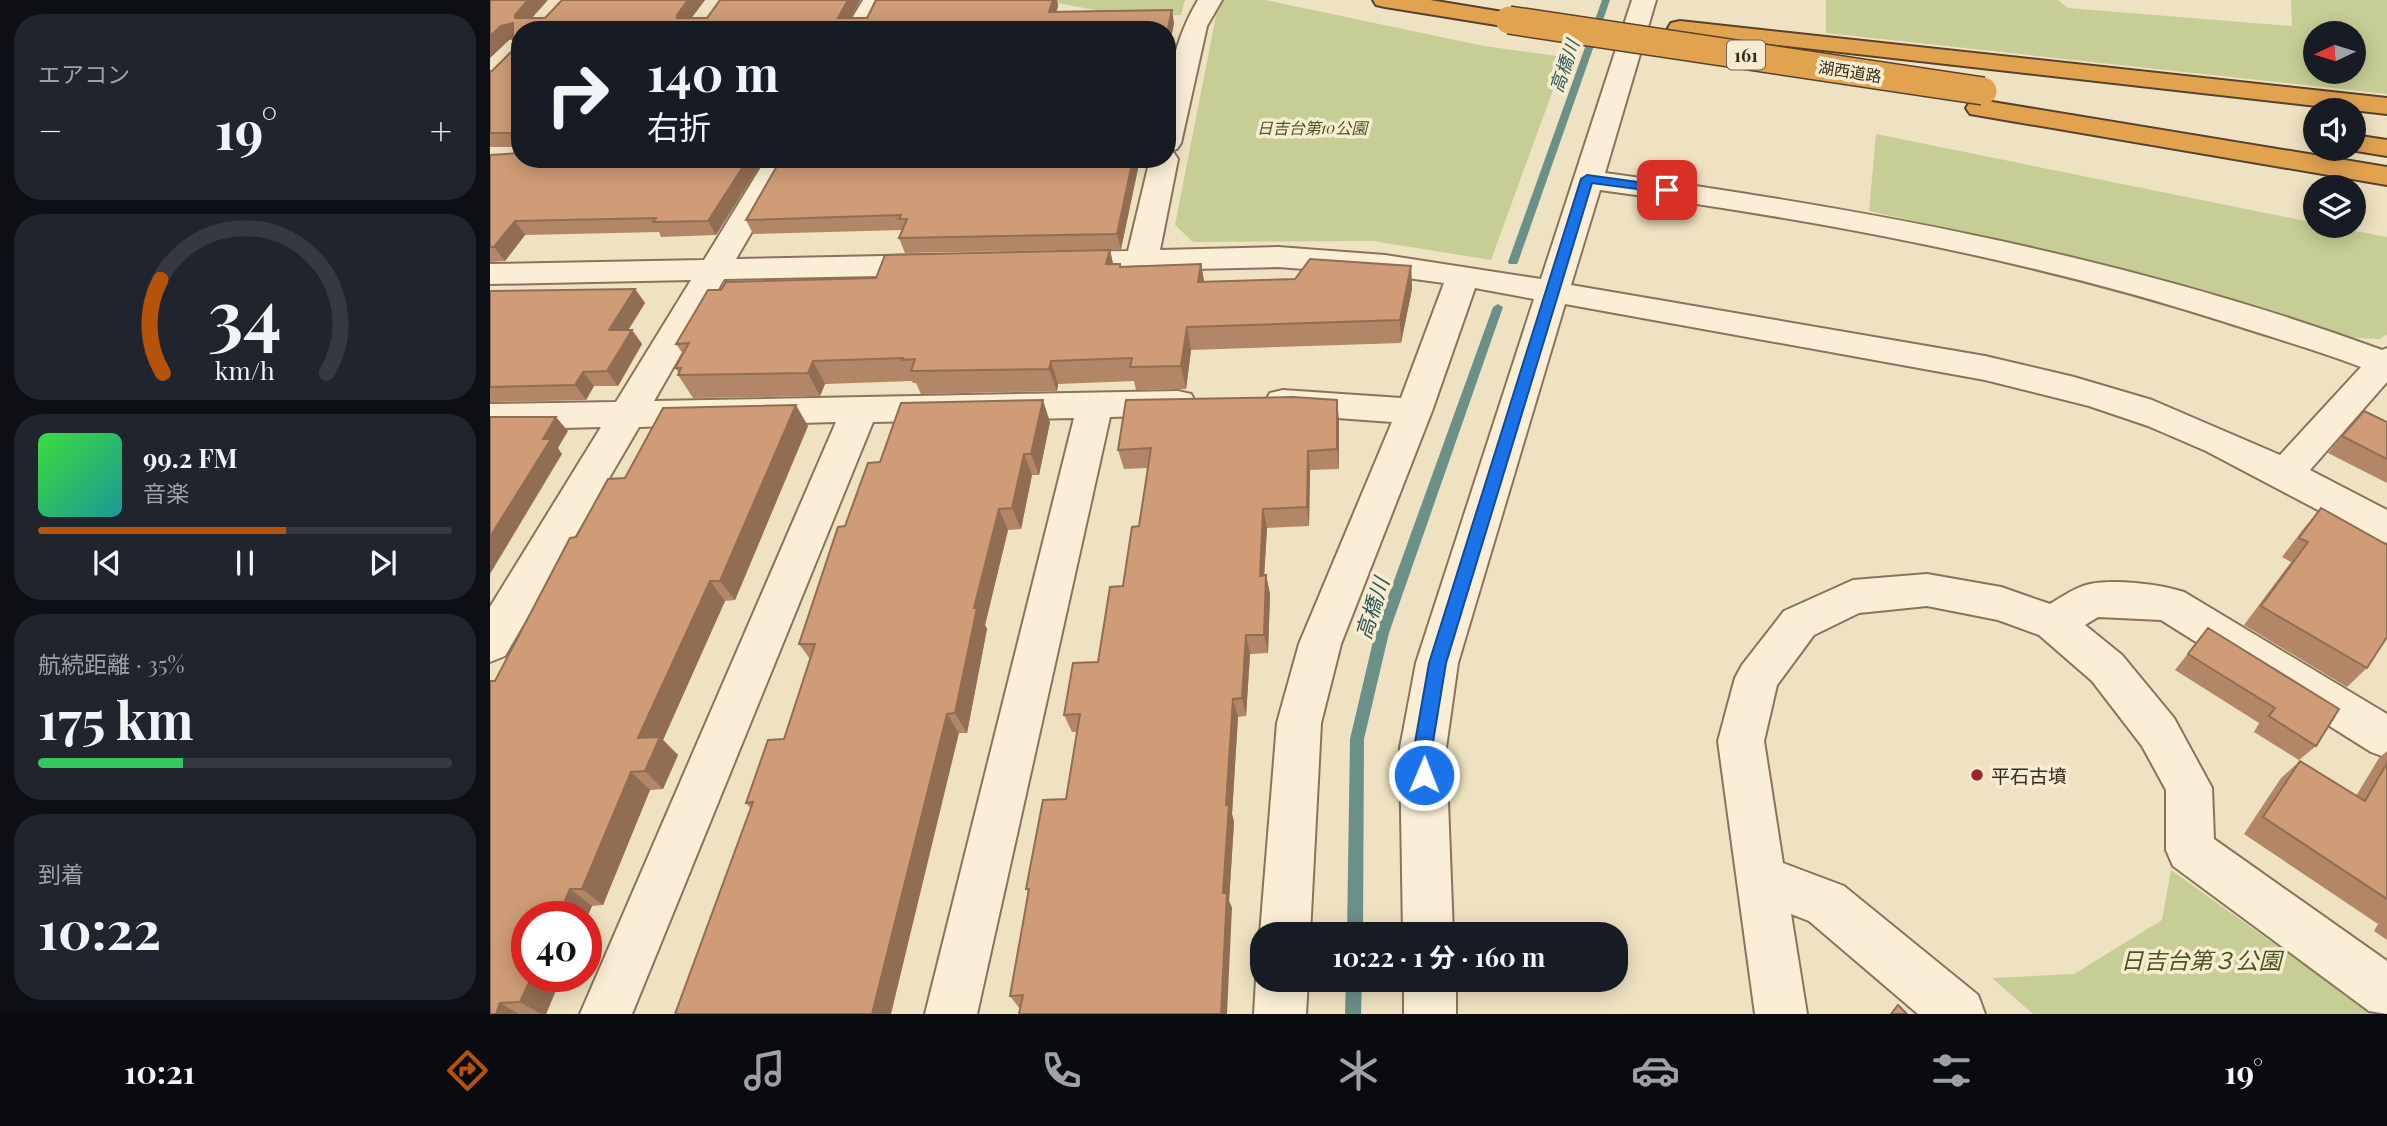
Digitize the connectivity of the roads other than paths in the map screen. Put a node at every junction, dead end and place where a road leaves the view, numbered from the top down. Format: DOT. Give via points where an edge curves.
graph roads {
  1 [pos="875,0"];
  2 [pos="1210,0"];
  3 [pos="1385,0"];
  4 [pos="1644,0"];
  5 [pos="1502,10"];
  6 [pos="862,21"];
  7 [pos="1176,63"];
  8 [pos="1985,84"];
  9 [pos="2387,106"];
  10 [pos="2366,120"];
  11 [pos="2387,123"];
  12 [pos="2303,124"];
  13 [pos="2366,145"];
  14 [pos="2387,148"];
  15 [pos="775,168"];
  16 [pos="1162,168"];
  17 [pos="2387,176"];
  18 [pos="1587,179"];
  19 [pos="1142,260"];
  20 [pos="1031,262"];
  21 [pos="962,264"];
  22 [pos="714,269"];
  23 [pos="490,274"];
  24 [pos="1463,276"];
  25 [pos="1553,292"];
  26 [pos="2386,363"];
  27 [pos="1255,402"];
  28 [pos="1215,403"];
  29 [pos="1095,404"];
  30 [pos="860,409"];
  31 [pos="1414,411"];
  32 [pos="628,414"];
  33 [pos="490,417"];
  34 [pos="2285,474"];
  35 [pos="2387,528"];
  36 [pos="2054,622"];
  37 [pos="490,644"];
  38 [pos="2387,738"];
  39 [pos="1763,879"];
  40 [pos="1286,922"];
  41 [pos="1428,922"];
  42 [pos="1281,992"];
  43 [pos="1430,992"];
  44 [pos="2387,993"];
  45 [pos="606,1014"];
  46 [pos="951,1014"];
  47 [pos="1280,1014"];
  48 [pos="1430,1014"];
  49 [pos="1781,1014"];
  50 [pos="1959,1014"];
  1 -- 6 [label="street"];
  2 -- 7 [label="street"];
  3 -- 5 [label="highway, 湖西道路 / 161"];
  4 -- 18 [label="street"];
  5 -- 8 [label="highway, 湖西道路 / 161" via="1680,28"];
  5 -- 8 [label="highway, bridge" via="1749,67"];
  8 -- 9 [label="highway"];
  8 -- 12 [label="highway, 湖西道路 / 161"];
  8 -- 17 [label="highway"];
  10 -- 11 [label="highway"];
  13 -- 14 [label="highway"];
  15 -- 22 [label="street"];
  16 -- 19 [label="street"];
  18 -- 25 [label="street"];
  18 -- 26 [label="street" via="1804,209 2067,264"];
  19 -- 20 [label="street"];
  19 -- 24 [label="street" via="1278,257"];
  21 -- 22 [label="street"];
  22 -- 23 [label="street"];
  22 -- 32 [label="street"];
  24 -- 25 [label="street"];
  24 -- 31 [label="street"];
  25 -- 34 [label="street" via="1986,368 2067,387 2160,417"];
  25 -- 41 [label="street" via="1437,663 1423,748"];
  26 -- 34 [label="street"];
  27 -- 31 [label="street"];
  28 -- 29 [label="street"];
  29 -- 30 [label="street"];
  29 -- 46 [label="street"];
  30 -- 32 [label="street"];
  30 -- 45 [label="street"];
  31 -- 40 [label="street" via="1320,644 1299,723"];
  32 -- 33 [label="street"];
  32 -- 37 [label="street"];
  34 -- 35 [label="street"];
  36 -- 38 [label="street" via="2091,600 2169,604"];
  36 -- 39 [label="street" via="2001,604 1927,590 1853,597 1799,623 1757,678 1741,741"];
  36 -- 44 [label="street" via="2108,668 2158,732 2189,789 2190,850"];
  39 -- 49 [label="street"];
  39 -- 50 [label="street" via="1826,902"];
  42 -- 47 [label="street"];
  43 -- 48 [label="street"];
}
